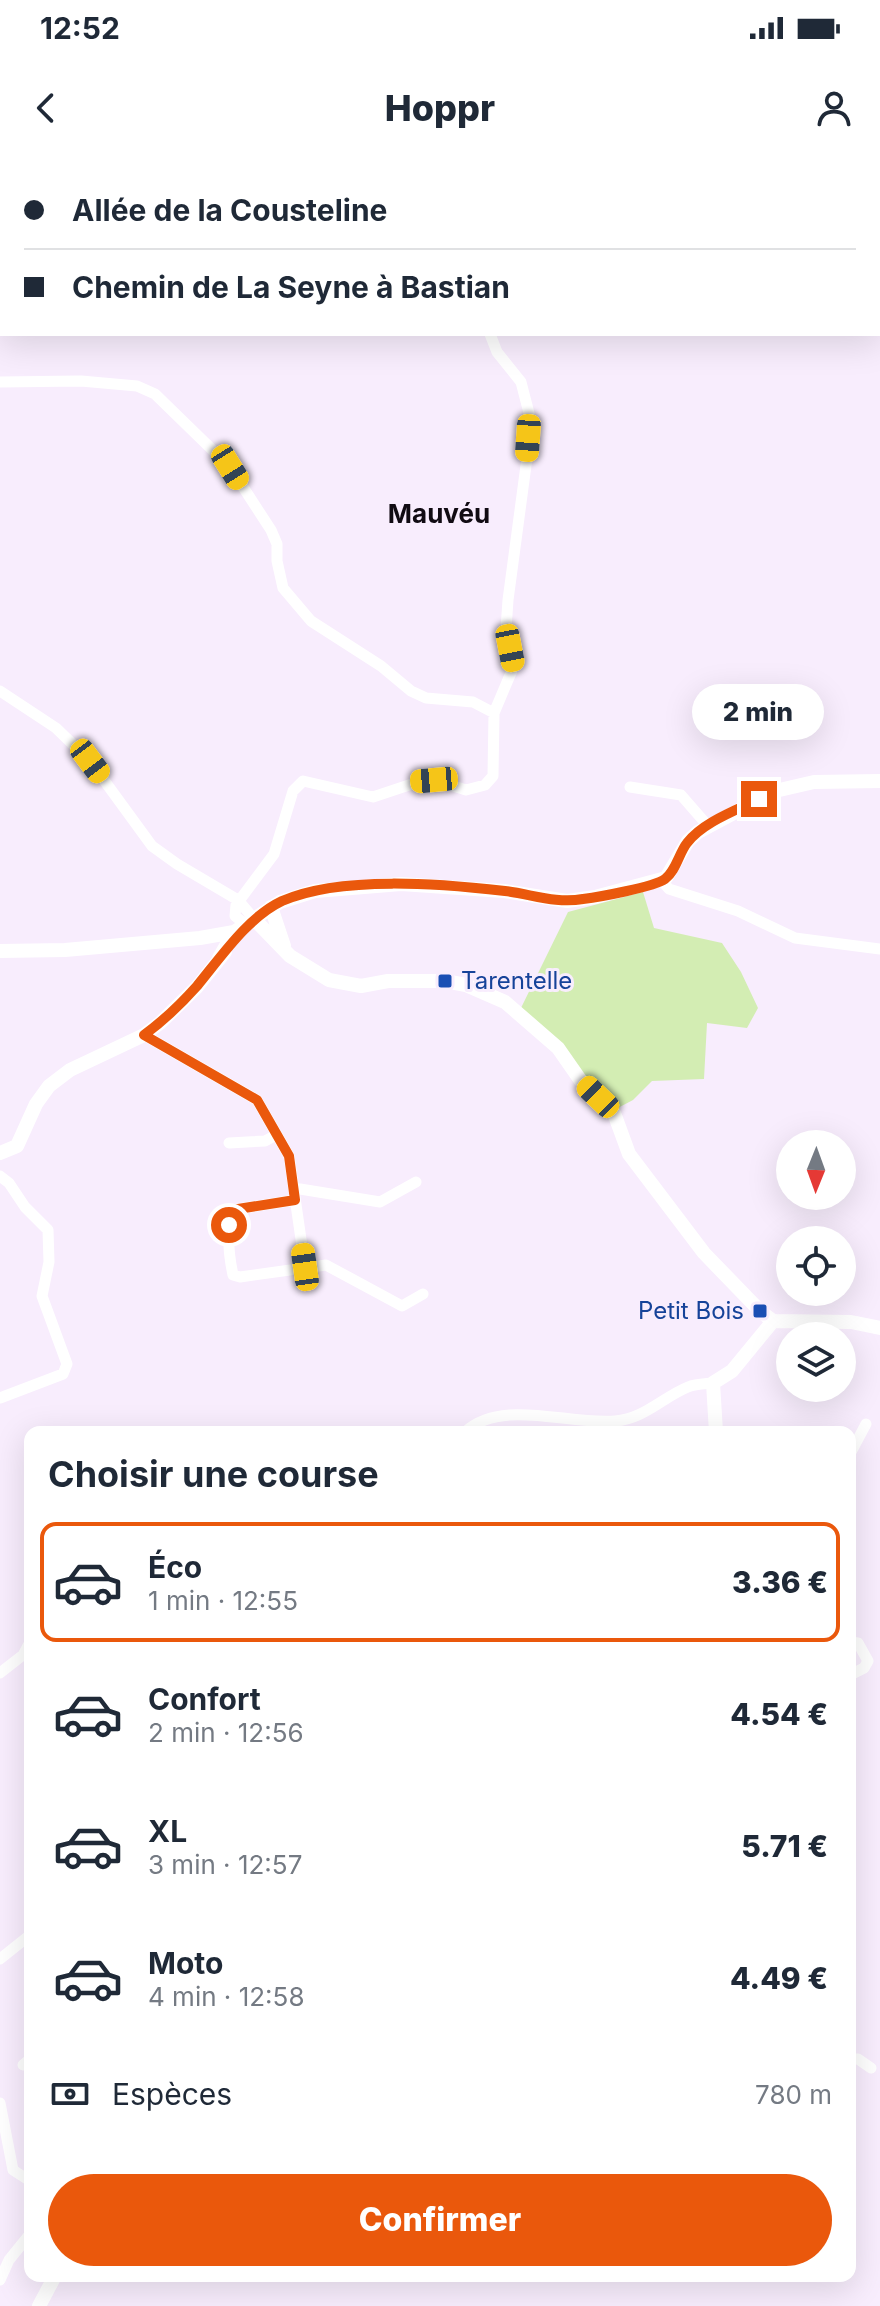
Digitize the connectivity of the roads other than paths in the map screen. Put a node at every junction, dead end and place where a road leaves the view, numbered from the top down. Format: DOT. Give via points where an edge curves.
graph roads {
  1 [pos="491,336"];
  2 [pos="0,382"];
  3 [pos="0,691"];
  4 [pos="494,713"];
  5 [pos="880,772"];
  6 [pos="856,780"];
  7 [pos="880,781"];
  8 [pos="630,787"];
  9 [pos="708,826"];
  10 [pos="662,881"];
  11 [pos="238,900"];
  12 [pos="271,907"];
  13 [pos="240,931"];
  14 [pos="880,949"];
  15 [pos="0,951"];
  16 [pos="290,956"];
  17 [pos="144,1035"];
  18 [pos="276,1135"];
  19 [pos="229,1143"];
  20 [pos="0,1153"];
  21 [pos="0,1176"];
  22 [pos="416,1182"];
  23 [pos="294,1194"];
  24 [pos="305,1267"];
  25 [pos="423,1294"];
  26 [pos="773,1321"];
  27 [pos="880,1328"];
  28 [pos="713,1383"];
  29 [pos="0,1398"];
  30 [pos="866,1424"];
  31 [pos="471,1426"];
  32 [pos="716,1426"];
  33 [pos="856,1443"];
  34 [pos="856,1643"];
  35 [pos="24,1653"];
  36 [pos="0,1673"];
  37 [pos="856,1673"];
  38 [pos="24,1940"];
  39 [pos="0,1959"];
  40 [pos="856,2059"];
  41 [pos="871,2068"];
  42 [pos="0,2103"];
  43 [pos="24,2177"];
  44 [pos="24,2241"];
  45 [pos="0,2280"];
  46 [pos="52,2282"];
  47 [pos="39,2306"];
  1 -- 4 [label="street" via="521,382 530,417 506,629 513,668"];
  2 -- 4 [label="street" via="81,381 137,386 155,394 230,467 271,530 283,588 311,621 411,691 426,698 473,702"];
  3 -- 11 [label="street" via="56,728 90,761 152,846"];
  4 -- 11 [label="street" via="493,776 485,785 466,790 434,780 373,797 303,781 293,791 274,854"];
  5 -- 6 [label="street"];
  6 -- 7 [label="street"];
  6 -- 9 [label="street" via="775,791"];
  8 -- 9 [label="street" via="681,795"];
  9 -- 10 [label="street" via="688,841"];
  10 -- 12 [label="street" via="567,901 504,891 373,885 315,891"];
  10 -- 14 [label="street" via="669,889 738,911 795,938"];
  11 -- 13 [label="street"];
  12 -- 13 [label="street"];
  12 -- 16 [label="street"];
  13 -- 15 [label="street" via="65,950"];
  13 -- 16 [label="street"];
  13 -- 17 [label="street" via="180,1004"];
  16 -- 26 [label="street" via="329,980 349,985 445,981 505,1002 558,1048 581,1081 614,1113 629,1154 713,1262"];
  17 -- 18 [label="street" via="257,1100"];
  17 -- 20 [label="street" via="59,1077 36,1104 17,1146"];
  18 -- 19 [label="street" via="265,1141"];
  18 -- 23 [label="street" via="289,1156"];
  21 -- 29 [label="street" via="48,1230 42,1296 67,1364 63,1374"];
  22 -- 23 [label="street" via="380,1202"];
  23 -- 24 [label="street"];
  23 -- 24 [label="street" via="232,1215 232,1270 240,1277"];
  24 -- 25 [label="street" via="326,1265 402,1306"];
  26 -- 27 [label="street" via="851,1322"];
  26 -- 28 [label="street" via="732,1371"];
  28 -- 31 [label="street" via="684,1389 628,1419 516,1414 491,1416"];
  28 -- 32 [label="street"];
  30 -- 33 [label="street"];
  34 -- 37 [label="street" via="870,1668"];
  35 -- 36 [label="street"];
  38 -- 39 [label="street"];
  40 -- 41 [label="street"];
  42 -- 43 [label="street" via="13,2170"];
  44 -- 45 [label="street"];
  46 -- 47 [label="street"];
}
